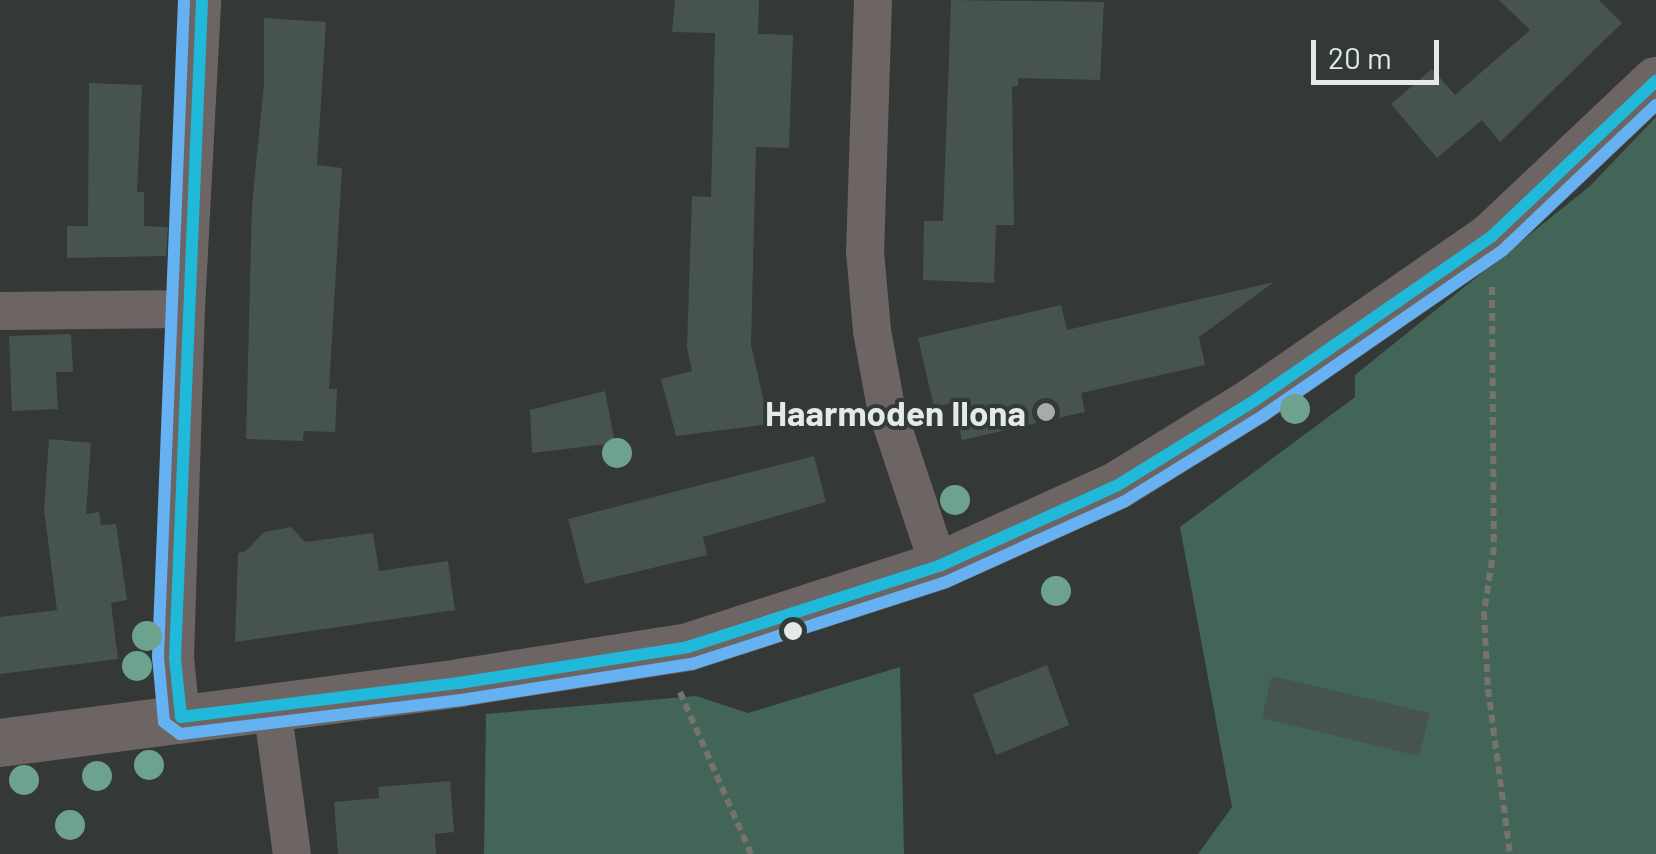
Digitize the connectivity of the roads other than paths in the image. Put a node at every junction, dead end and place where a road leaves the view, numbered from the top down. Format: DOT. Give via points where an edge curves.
graph roads {
  1 [pos="202,0"];
  2 [pos="872,0"];
  3 [pos="1656,81"];
  4 [pos="186,309"];
  5 [pos="0,311"];
  6 [pos="939,566"];
  7 [pos="272,706"];
  8 [pos="181,717"];
  9 [pos="0,742"];
  10 [pos="292,854"];
  1 -- 4 [label="street"];
  2 -- 6 [label="street" via="865,252 872,331 886,407"];
  3 -- 6 [label="street" via="1492,236 1254,401 1118,485"];
  4 -- 5 [label="street"];
  4 -- 8 [label="street" via="176,658"];
  6 -- 7 [label="street" via="688,646"];
  7 -- 8 [label="street"];
  7 -- 10 [label="street"];
  8 -- 9 [label="street"];
}
